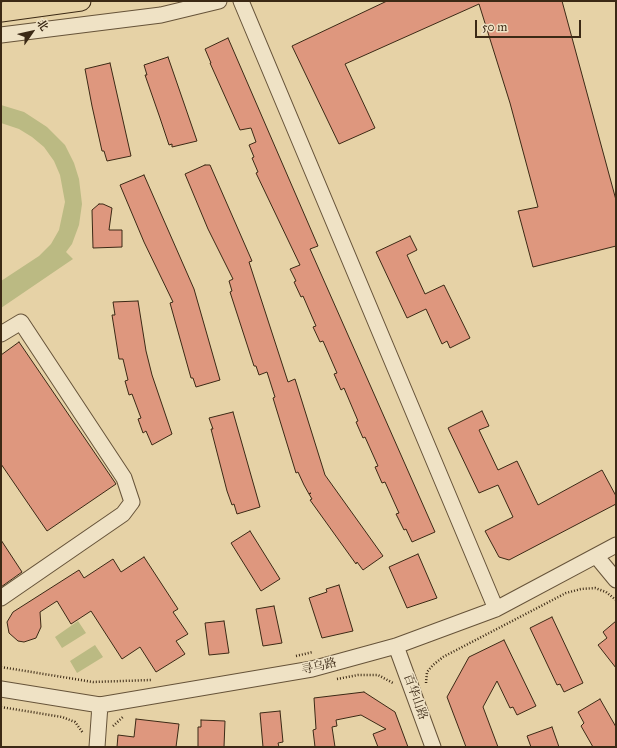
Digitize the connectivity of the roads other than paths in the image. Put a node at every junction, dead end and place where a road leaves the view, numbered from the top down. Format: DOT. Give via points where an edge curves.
graph roads {
  1 [pos="81,1"];
  2 [pos="219,1"];
  3 [pos="241,1"];
  4 [pos="37,7"];
  5 [pos="1,12"];
  6 [pos="41,31"];
  7 [pos="1,35"];
  8 [pos="1,334"];
  9 [pos="616,545"];
  10 [pos="597,557"];
  11 [pos="616,580"];
  12 [pos="1,598"];
  13 [pos="496,609"];
  14 [pos="396,646"];
  15 [pos="1,689"];
  16 [pos="100,705"];
  17 [pos="97,747"];
  18 [pos="433,747"];
  1 -- 4 [label="main road"];
  2 -- 6 [label="street" via="161,15"];
  3 -- 13 [label="street"];
  4 -- 5 [label="main road"];
  4 -- 6 [label="street"];
  6 -- 7 [label="street"];
  8 -- 12 [label="street" via="21,322 124,478 132,502 123,514"];
  9 -- 10 [label="street, 寻乌路"];
  10 -- 11 [label="street"];
  10 -- 13 [label="street, 寻乌路"];
  13 -- 14 [label="street, 寻乌路"];
  14 -- 16 [label="street, 寻乌路" via="312,669"];
  14 -- 18 [label="street, 百华山路"];
  15 -- 16 [label="street, 寻乌路"];
  16 -- 17 [label="street"];
}
